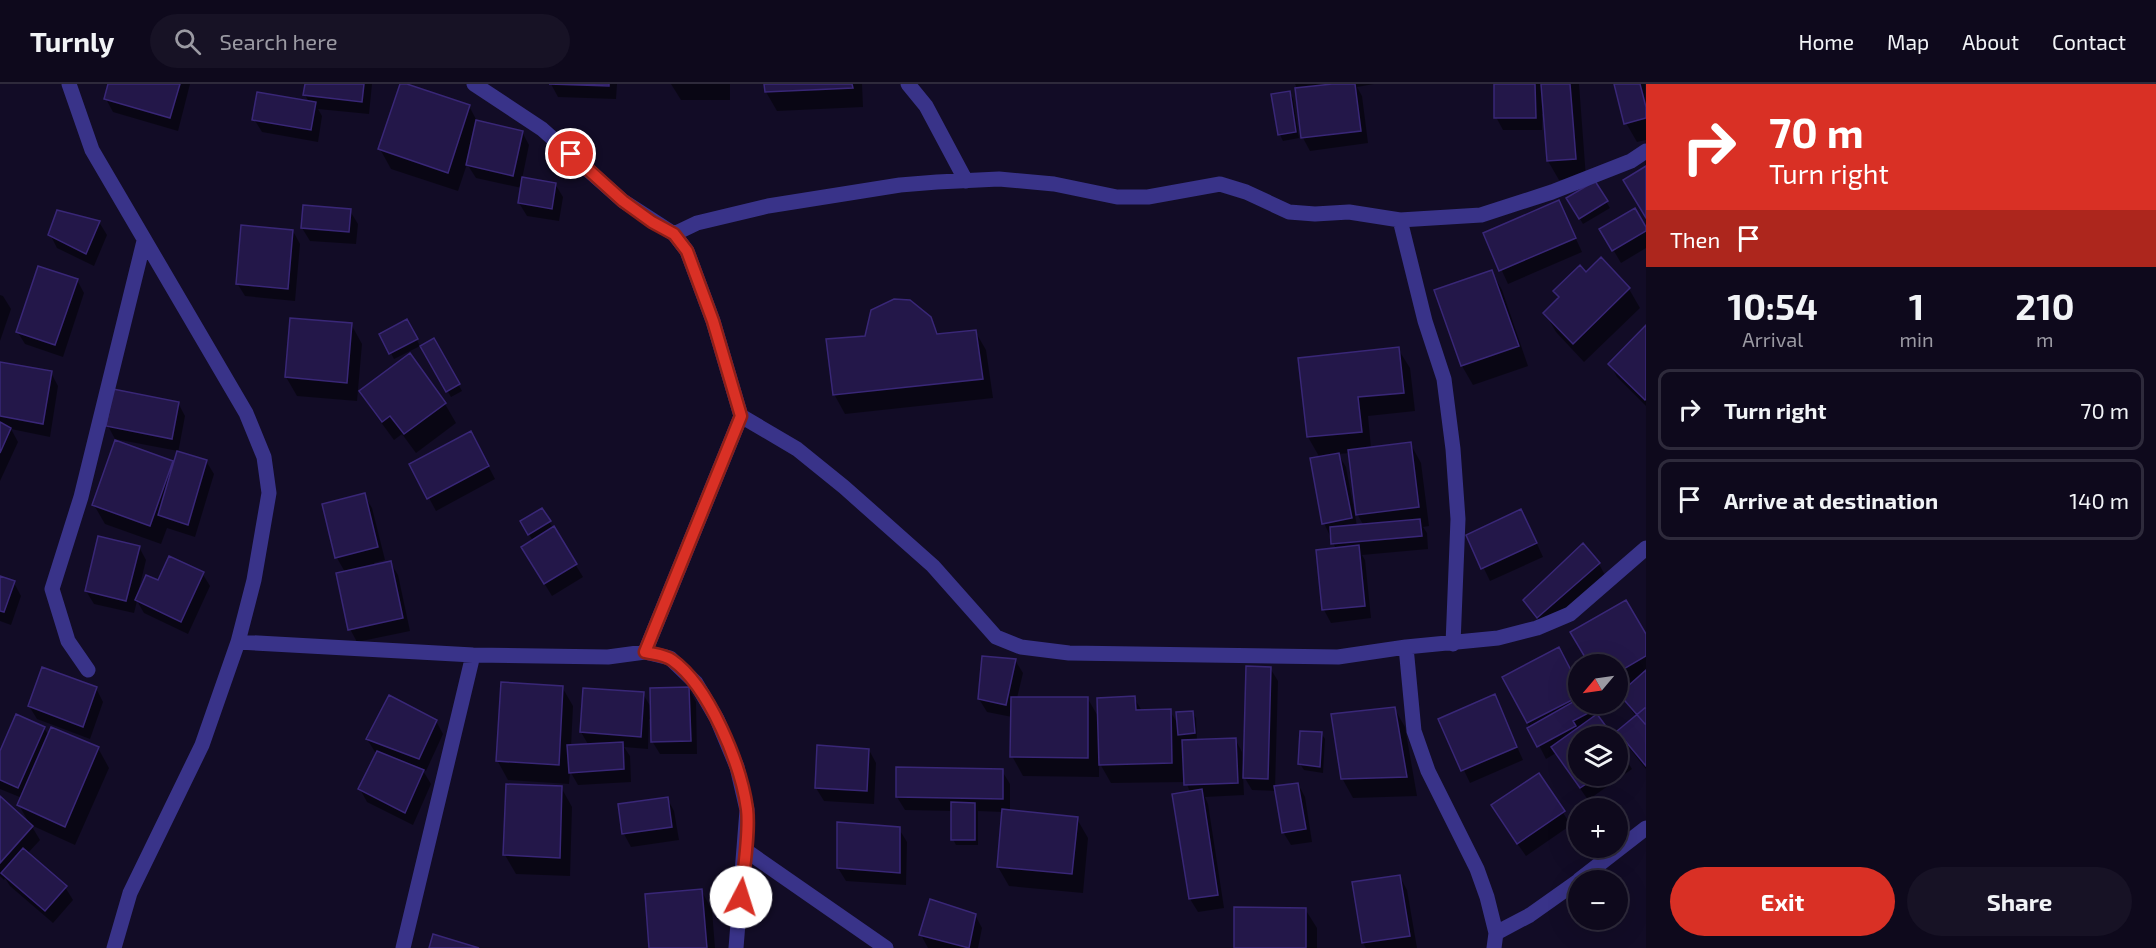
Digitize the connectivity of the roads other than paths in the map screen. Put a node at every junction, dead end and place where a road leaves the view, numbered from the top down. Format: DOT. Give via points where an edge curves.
graph roads {
  1 [pos="69,84"];
  2 [pos="474,84"];
  3 [pos="908,84"];
  4 [pos="1646,151"];
  5 [pos="966,181"];
  6 [pos="1400,220"];
  7 [pos="674,234"];
  8 [pos="144,241"];
  9 [pos="741,416"];
  10 [pos="1646,548"];
  11 [pos="238,642"];
  12 [pos="1453,644"];
  13 [pos="1406,647"];
  14 [pos="645,652"];
  15 [pos="473,655"];
  16 [pos="88,670"];
  17 [pos="1646,828"];
  18 [pos="745,850"];
  19 [pos="1592,870"];
  20 [pos="1568,888"];
  21 [pos="1495,940"];
  22 [pos="114,948"];
  23 [pos="403,948"];
  24 [pos="736,948"];
  25 [pos="886,948"];
  1 -- 8 [label="street" via="92,150"];
  2 -- 7 [label="street" via="542,129 623,201"];
  3 -- 5 [label="street" via="926,105"];
  4 -- 6 [label="street" via="1631,161 1552,192 1481,215"];
  5 -- 6 [label="street" via="999,179 1054,184 1117,197 1148,197 1220,184 1288,212 1349,213"];
  5 -- 7 [label="street" via="900,185 768,206 698,223"];
  6 -- 12 [label="street" via="1444,379 1453,449 1458,519"];
  7 -- 9 [label="street" via="687,251 700,285"];
  8 -- 11 [label="street" via="246,413 264,457 269,493 254,580"];
  8 -- 16 [label="street" via="81,497 52,589 68,641"];
  9 -- 13 [label="street" via="797,449 836,481 933,566 996,636 1021,646 1069,653 1338,657"];
  9 -- 14 [label="street"];
  10 -- 12 [label="street" via="1570,614 1498,639"];
  11 -- 15 [label="street"];
  11 -- 22 [label="street" via="202,745 130,893"];
  12 -- 13 [label="street"];
  13 -- 21 [label="street" via="1414,731 1428,771 1477,869"];
  14 -- 15 [label="street" via="608,657"];
  14 -- 18 [label="street" via="670,658 696,683 717,719 736,767 747,810"];
  15 -- 23 [label="street"];
  17 -- 19 [label="street"];
  18 -- 24 [label="street"];
  18 -- 25 [label="street"];
  20 -- 21 [label="street"];
}
